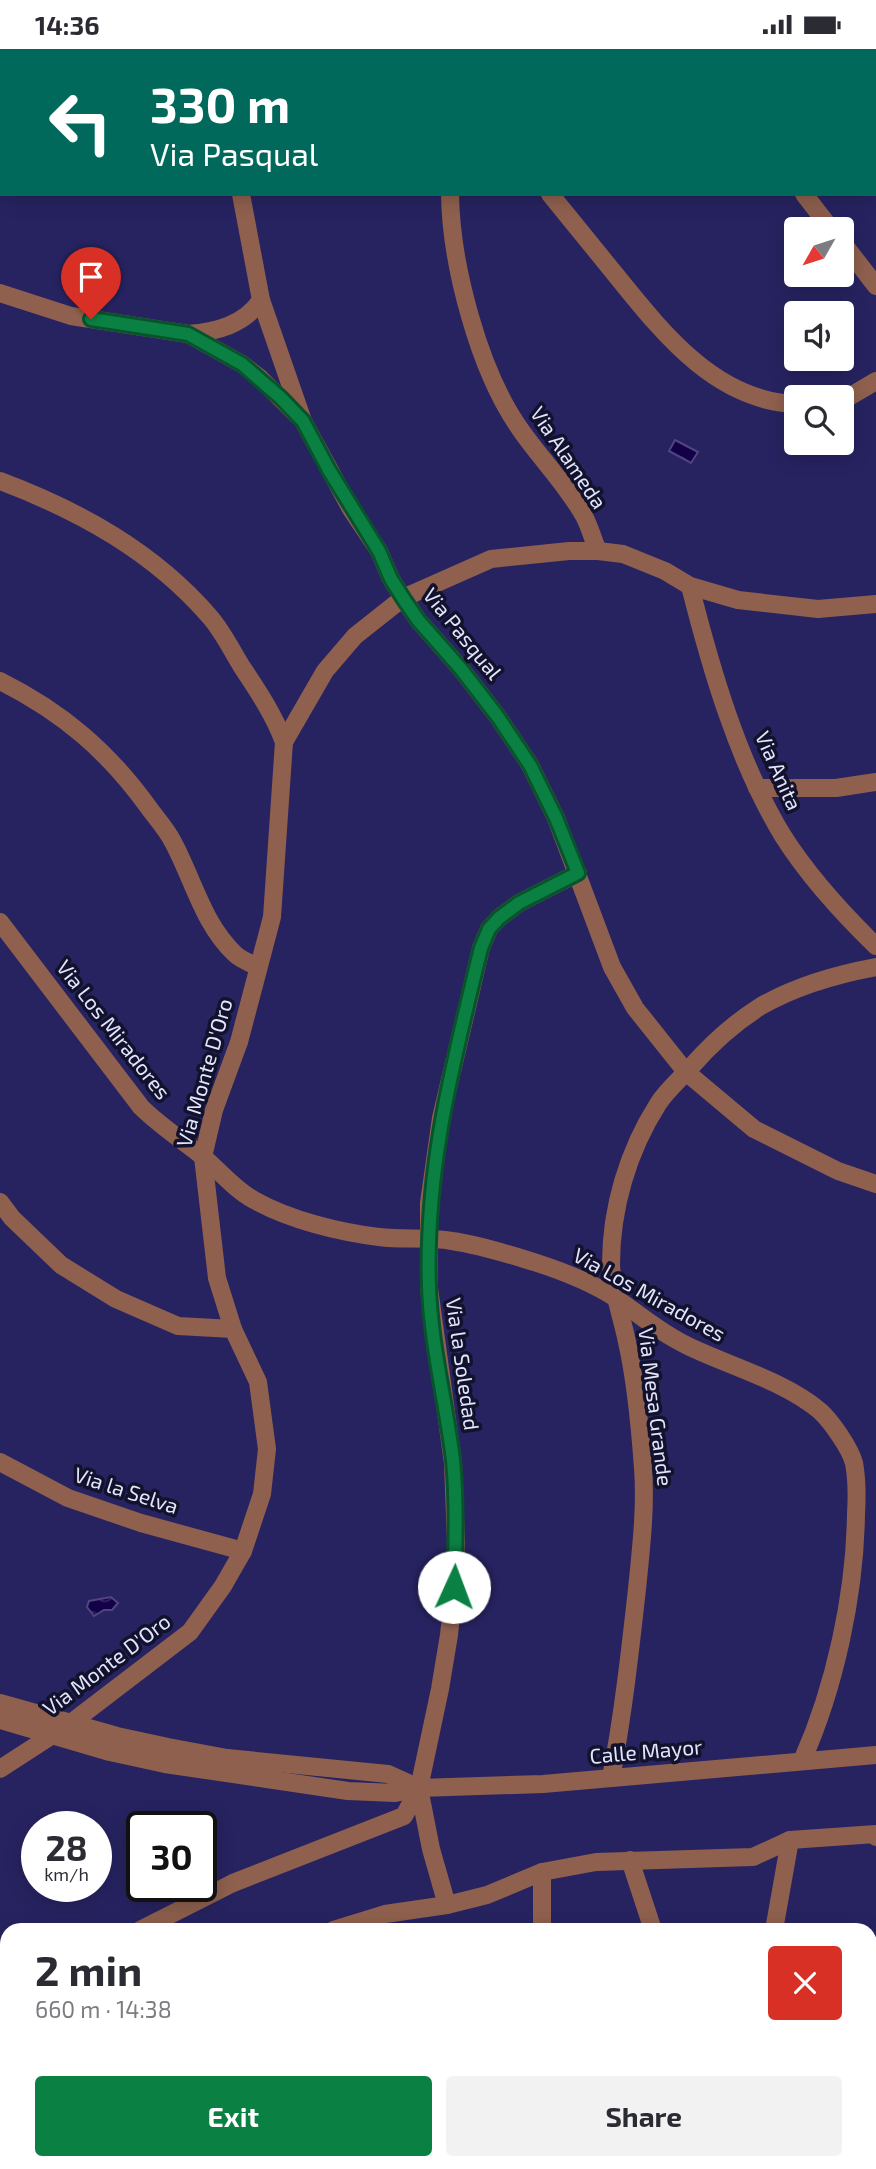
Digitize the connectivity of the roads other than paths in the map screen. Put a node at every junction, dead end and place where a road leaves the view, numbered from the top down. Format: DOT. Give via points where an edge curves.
graph roads {
  1 [pos="241,196"];
  2 [pos="450,196"];
  3 [pos="552,196"];
  4 [pos="806,196"];
  5 [pos="822,217"];
  6 [pos="854,258"];
  7 [pos="876,286"];
  8 [pos="0,293"];
  9 [pos="261,300"];
  10 [pos="188,334"];
  11 [pos="876,381"];
  12 [pos="854,394"];
  13 [pos="784,403"];
  14 [pos="303,421"];
  15 [pos="0,481"];
  16 [pos="598,551"];
  17 [pos="690,586"];
  18 [pos="403,598"];
  19 [pos="876,604"];
  20 [pos="0,681"];
  21 [pos="284,742"];
  22 [pos="876,782"];
  23 [pos="757,788"];
  24 [pos="578,873"];
  25 [pos="0,922"];
  26 [pos="876,946"];
  27 [pos="258,967"];
  28 [pos="876,967"];
  29 [pos="686,1072"];
  30 [pos="203,1157"];
  31 [pos="876,1184"];
  32 [pos="0,1202"];
  33 [pos="429,1239"];
  34 [pos="615,1298"];
  35 [pos="233,1329"];
  36 [pos="0,1462"];
  37 [pos="243,1551"];
  38 [pos="0,1703"];
  39 [pos="0,1720"];
  40 [pos="71,1723"];
  41 [pos="53,1735"];
  42 [pos="876,1755"];
  43 [pos="803,1761"];
  44 [pos="0,1769"];
  45 [pos="611,1778"];
  46 [pos="419,1788"];
  47 [pos="876,1835"];
  48 [pos="790,1840"];
  49 [pos="630,1860"];
  50 [pos="542,1873"];
  51 [pos="447,1905"];
  52 [pos="389,1922"];
  53 [pos="154,1923"];
  54 [pos="542,1923"];
  55 [pos="651,1923"];
  56 [pos="775,1923"];
  1 -- 9 [label="street, Via Pasqual"];
  2 -- 16 [label="street, Via Alameda" via="467,301 497,390 584,516"];
  3 -- 13 [label="street" via="680,350 748,395"];
  4 -- 5 [label="street"];
  6 -- 7 [label="street"];
  8 -- 10 [label="street" via="71,316"];
  9 -- 10 [label="street" via="236,323"];
  9 -- 14 [label="street, Via Pasqual"];
  10 -- 14 [label="street" via="242,364"];
  11 -- 12 [label="street"];
  14 -- 18 [label="street, Via Pasqual"];
  15 -- 21 [label="street" via="46,498 115,535 173,578 212,619 276,721"];
  16 -- 17 [label="street" via="623,554"];
  16 -- 18 [label="street, Via Monte D'Oro" via="491,559"];
  17 -- 19 [label="street" via="738,600 794,607"];
  17 -- 23 [label="street, Via Anita" via="721,691"];
  18 -- 21 [label="street, Via Monte D'Oro" via="355,636 325,671"];
  18 -- 24 [label="street, Via Pasqual" via="498,717 530,765"];
  20 -- 27 [label="street" via="68,722 122,773 173,841 222,938 237,956"];
  21 -- 27 [label="street, Via Monte D'Oro" via="272,917"];
  22 -- 23 [label="street" via="836,788"];
  23 -- 26 [label="street, Via Anita" via="812,878"];
  24 -- 29 [label="street, Via Pasqual" via="618,978 635,1008"];
  24 -- 33 [label="street, Via la Soledad" via="499,918 481,948 441,1118 429,1203"];
  25 -- 30 [label="street, Via Los Miradores" via="141,1107"];
  27 -- 30 [label="street, Via Monte D'Oro"];
  28 -- 29 [label="street, Via Mesa Grande" via="761,1006 710,1045"];
  29 -- 31 [label="street, Via Pasqual" via="754,1129 838,1171"];
  29 -- 34 [label="street, Via Mesa Grande" via="659,1102 635,1144 620,1191 612,1256"];
  30 -- 33 [label="street, Via Los Miradores" via="252,1199 282,1212 379,1237"];
  30 -- 35 [label="street, Via Monte D'Oro" via="217,1278"];
  32 -- 35 [label="street" via="61,1265 116,1299 178,1326"];
  33 -- 34 [label="street, Via Los Miradores" via="536,1262"];
  33 -- 46 [label="street, Via la Soledad" via="429,1289 453,1463 456,1542 449,1635"];
  34 -- 43 [label="street, Via Los Miradores" via="687,1346 820,1411 853,1461 855,1565 828,1688"];
  34 -- 45 [label="street, Via Mesa Grande" via="635,1396 644,1520"];
  35 -- 37 [label="street, Via Monte D'Oro" via="258,1382 267,1449 262,1495"];
  36 -- 37 [label="street, Via la Selva" via="68,1498"];
  37 -- 40 [label="street, Via Monte D'Oro" via="190,1632"];
  38 -- 40 [label="street, Calle Mayor"];
  39 -- 41 [label="street, Calle Mayor"];
  40 -- 41 [label="street, Via Monte D'Oro"];
  40 -- 46 [label="street, Calle Mayor" via="227,1758 388,1774"];
  41 -- 44 [label="street, Via Monte D'Oro"];
  41 -- 46 [label="street, Calle Mayor" via="110,1752 225,1774 348,1791 395,1793"];
  42 -- 43 [label="street, Calle Mayor"];
  43 -- 45 [label="street, Calle Mayor"];
  45 -- 46 [label="street, Calle Mayor"];
  46 -- 51 [label="street"];
  46 -- 53 [label="street" via="404,1816 233,1883"];
  47 -- 48 [label="street"];
  48 -- 49 [label="street" via="753,1857"];
  48 -- 56 [label="street"];
  49 -- 50 [label="street"];
  49 -- 55 [label="street"];
  50 -- 51 [label="street"];
  50 -- 54 [label="street"];
  51 -- 52 [label="street"];
}
